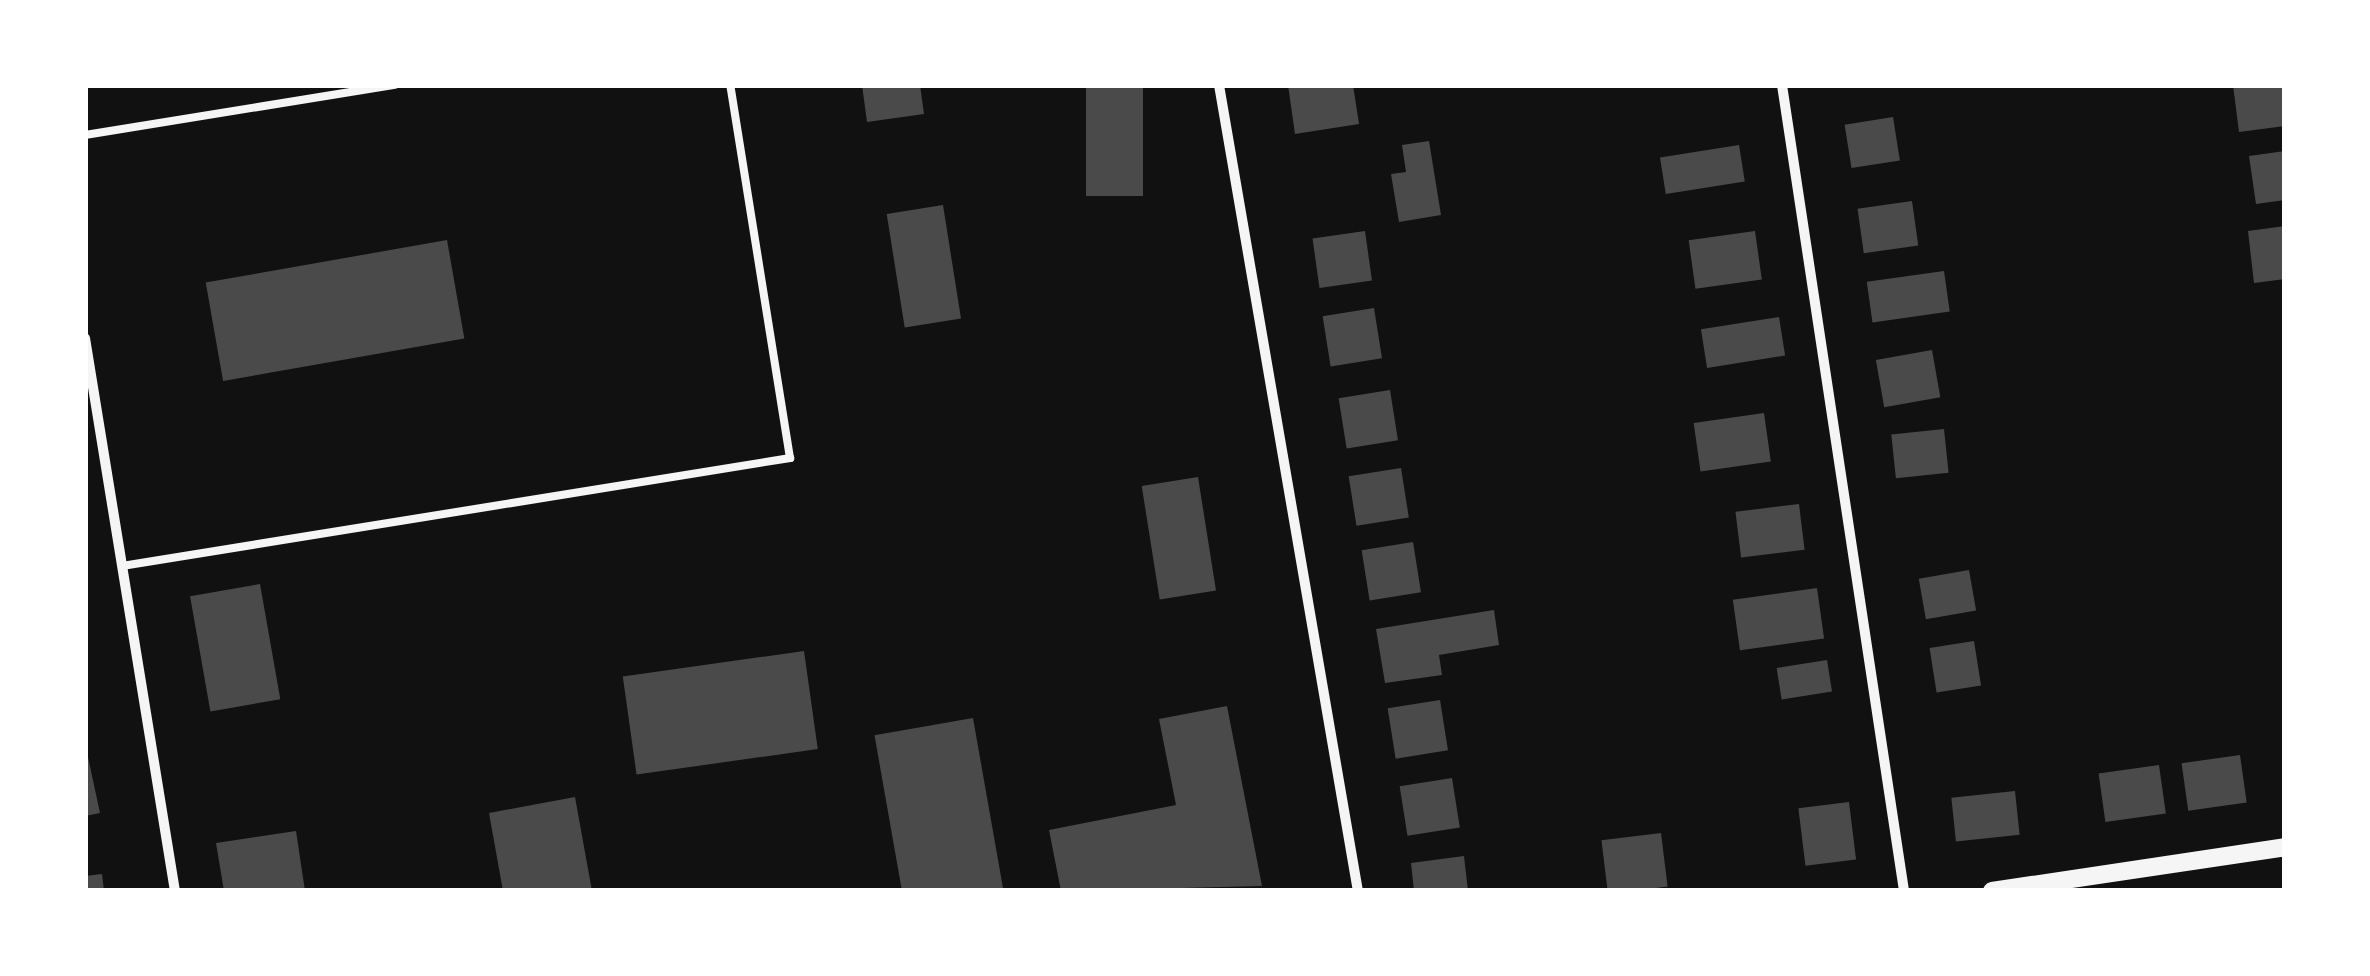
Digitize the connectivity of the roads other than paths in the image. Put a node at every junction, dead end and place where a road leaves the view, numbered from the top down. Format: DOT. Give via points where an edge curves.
graph roads {
  1 [pos="396,85"];
  2 [pos="730,85"];
  3 [pos="1219,85"];
  4 [pos="1782,85"];
  5 [pos="85,136"];
  6 [pos="86,345"];
  7 [pos="122,566"];
  8 [pos="2285,847"];
  9 [pos="176,891"];
  10 [pos="1358,891"];
  11 [pos="1904,891"];
  12 [pos="1992,891"];
  1 -- 5 [label="lane"];
  2 -- 7 [label="lane" via="790,458"];
  3 -- 10 [label="street"];
  4 -- 11 [label="street"];
  6 -- 7 [label="street"];
  7 -- 9 [label="street"];
  8 -- 12 [label="street"];
}
